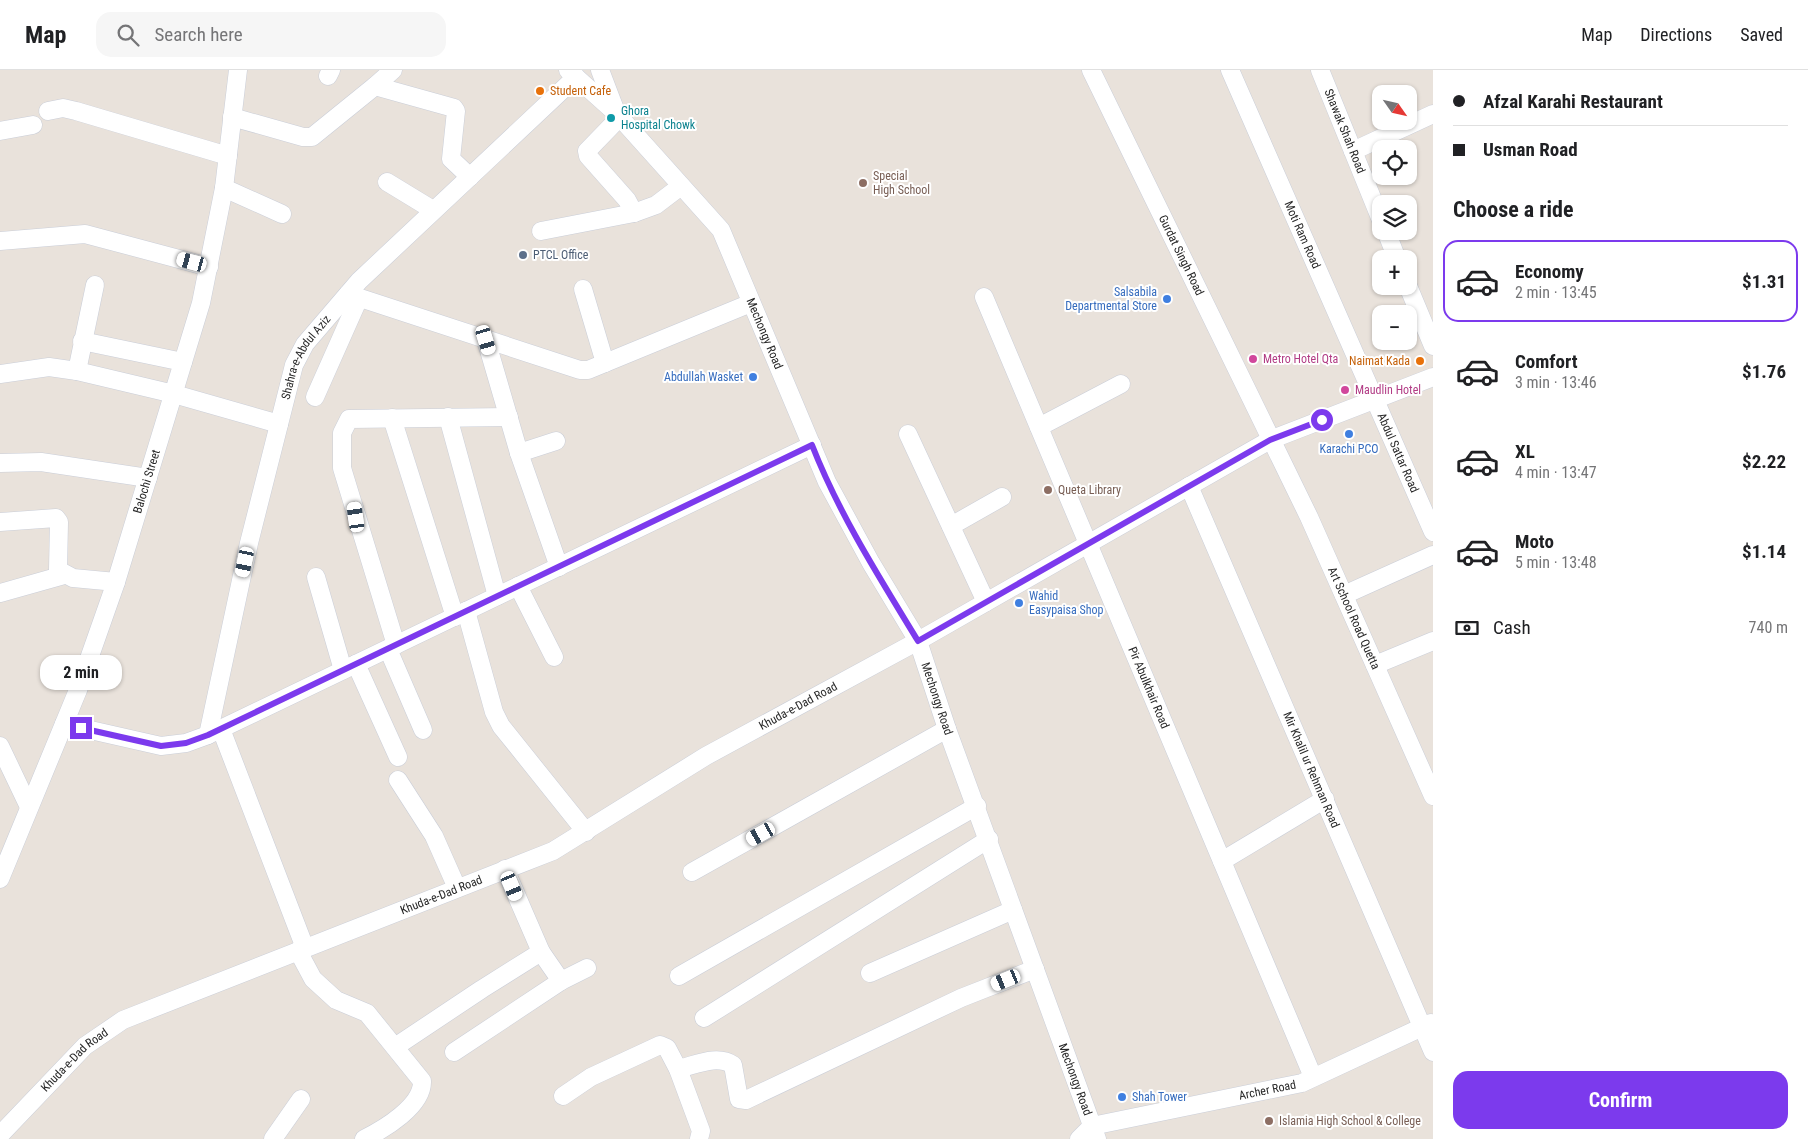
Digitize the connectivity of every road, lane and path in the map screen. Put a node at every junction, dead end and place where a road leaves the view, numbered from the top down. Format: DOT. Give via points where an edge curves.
graph roads {
  1 [pos="238,70"];
  2 [pos="394,70"];
  3 [pos="600,70"];
  4 [pos="1091,70"];
  5 [pos="1230,70"];
  6 [pos="1320,70"];
  7 [pos="572,74"];
  8 [pos="375,86"];
  9 [pos="48,111"];
  10 [pos="1433,114"];
  11 [pos="618,115"];
  12 [pos="232,117"];
  13 [pos="33,125"];
  14 [pos="0,131"];
  15 [pos="1353,152"];
  16 [pos="228,156"];
  17 [pos="470,177"];
  18 [pos="387,182"];
  19 [pos="681,186"];
  20 [pos="224,188"];
  21 [pos="1372,198"];
  22 [pos="433,210"];
  23 [pos="634,213"];
  24 [pos="282,214"];
  25 [pos="541,231"];
  26 [pos="0,241"];
  27 [pos="210,267"];
  28 [pos="96,285"];
  29 [pos="583,289"];
  30 [pos="1412,295"];
  31 [pos="354,296"];
  32 [pos="984,297"];
  33 [pos="751,303"];
  34 [pos="486,340"];
  35 [pos="82,341"];
  36 [pos="1433,346"];
  37 [pos="183,362"];
  38 [pos="606,363"];
  39 [pos="77,371"];
  40 [pos="0,374"];
  41 [pos="1433,377"];
  42 [pos="1120,384"];
  43 [pos="174,394"];
  44 [pos="315,397"];
  45 [pos="1374,400"];
  46 [pos="448,417"];
  47 [pos="509,417"];
  48 [pos="392,418"];
  49 [pos="279,424"];
  50 [pos="1039,428"];
  51 [pos="908,434"];
  52 [pos="1270,440"];
  53 [pos="556,441"];
  54 [pos="812,445"];
  55 [pos="519,453"];
  56 [pos="0,463"];
  57 [pos="148,478"];
  58 [pos="1189,486"];
  59 [pos="1002,497"];
  60 [pos="0,522"];
  61 [pos="951,526"];
  62 [pos="1433,532"];
  63 [pos="1088,544"];
  64 [pos="1433,555"];
  65 [pos="559,566"];
  66 [pos="64,575"];
  67 [pos="316,577"];
  68 [pos="116,582"];
  69 [pos="518,586"];
  70 [pos="0,593"];
  71 [pos="1344,595"];
  72 [pos="497,596"];
  73 [pos="986,602"];
  74 [pos="460,614"];
  75 [pos="918,641"];
  76 [pos="1433,641"];
  77 [pos="392,647"];
  78 [pos="554,657"];
  79 [pos="1375,665"];
  80 [pos="350,667"];
  81 [pos="64,724"];
  82 [pos="947,729"];
  83 [pos="423,730"];
  84 [pos="215,732"];
  85 [pos="0,746"];
  86 [pos="398,757"];
  87 [pos="398,780"];
  88 [pos="1433,796"];
  89 [pos="1325,799"];
  90 [pos="977,806"];
  91 [pos="29,807"];
  92 [pos="586,832"];
  93 [pos="18,834"];
  94 [pos="0,835"];
  95 [pos="989,839"];
  96 [pos="1222,861"];
  97 [pos="505,869"];
  98 [pos="692,872"];
  99 [pos="0,879"];
  100 [pos="457,888"];
  101 [pos="1013,910"];
  102 [pos="302,950"];
  103 [pos="541,952"];
  104 [pos="587,968"];
  105 [pos="1036,968"];
  106 [pos="870,973"];
  107 [pos="679,976"];
  108 [pos="561,981"];
  109 [pos="704,1018"];
  110 [pos="1428,1025"];
  111 [pos="395,1047"];
  112 [pos="454,1052"];
  113 [pos="1433,1052"];
  114 [pos="678,1069"];
  115 [pos="1313,1078"];
  116 [pos="563,1096"];
  117 [pos="301,1099"];
  118 [pos="1094,1132"];
  119 [pos="0,1135"];
  120 [pos="273,1139"];
  121 [pos="364,1139"];
  122 [pos="699,1139"];
  123 [pos="1079,1139"];
  1 -- 12 [label="street, Balochi Street"];
  2 -- 8 [label="street"];
  3 -- 11 [label="street"];
  4 -- 52 [label="street, Gurdat Singh Road"];
  5 -- 45 [label="street, Moti Ram Road"];
  6 -- 15 [label="street, Shawak Shah Road"];
  7 -- 11 [label="street, Mechongy Road"];
  7 -- 17 [label="street, Shahra-e-Abdul Aziz"];
  8 -- 12 [label="street" via="312,138"];
  8 -- 17 [label="street" via="454,108 451,159"];
  9 -- 16 [label="street" via="63,108 76,111"];
  10 -- 15 [label="street"];
  11 -- 19 [label="street, Mechongy Road"];
  11 -- 23 [label="street" via="587,152"];
  12 -- 16 [label="street, Balochi Street"];
  13 -- 14 [label="street"];
  15 -- 21 [label="street, Shawak Shah Road"];
  16 -- 20 [label="street, Balochi Street"];
  17 -- 22 [label="street, Shahra-e-Abdul Aziz"];
  18 -- 22 [label="street"];
  19 -- 23 [label="street" via="656,205"];
  19 -- 33 [label="street, Mechongy Road" via="721,230"];
  20 -- 24 [label="street"];
  20 -- 27 [label="street, Balochi Street"];
  22 -- 31 [label="street, Shahra-e-Abdul Aziz"];
  23 -- 25 [label="street"];
  26 -- 27 [label="street" via="85,234"];
  27 -- 37 [label="street, Balochi Street"];
  28 -- 35 [label="street"];
  29 -- 38 [label="street"];
  30 -- 36 [label="street"];
  31 -- 34 [label="street"];
  31 -- 44 [label="street"];
  31 -- 49 [label="street, Shahra-e-Abdul Aziz" via="305,344 294,365"];
  32 -- 50 [label="street, Pir Abulkhair Road"];
  33 -- 38 [label="street"];
  33 -- 54 [label="street, Mechongy Road"];
  34 -- 38 [label="street" via="580,370"];
  34 -- 47 [label="street"];
  35 -- 37 [label="street"];
  35 -- 39 [label="street"];
  37 -- 43 [label="street, Balochi Street"];
  39 -- 40 [label="street" via="49,367"];
  39 -- 43 [label="street"];
  41 -- 45 [label="street, Khuda-e-Dad Road"];
  42 -- 50 [label="street"];
  43 -- 49 [label="street"];
  43 -- 57 [label="street, Balochi Street"];
  45 -- 52 [label="street, Khuda-e-Dad Road"];
  45 -- 62 [label="street, Abdul Sattar Road"];
  46 -- 47 [label="street"];
  46 -- 48 [label="street"];
  46 -- 72 [label="street"];
  47 -- 55 [label="street"];
  48 -- 74 [label="street"];
  48 -- 77 [label="street" via="349,419 342,432 342,468"];
  49 -- 84 [label="street, Shahra-e-Abdul Aziz" via="249,543"];
  50 -- 63 [label="street, Pir Abulkhair Road"];
  51 -- 61 [label="street"];
  52 -- 58 [label="street, Khuda-e-Dad Road"];
  52 -- 71 [label="street, Art School Road Quetta"];
  53 -- 55 [label="street"];
  54 -- 65 [label="street"];
  54 -- 75 [label="street, Mechongy Road" via="827,482"];
  55 -- 65 [label="street"];
  56 -- 57 [label="street" via="41,462"];
  57 -- 68 [label="street, Balochi Street"];
  58 -- 63 [label="street, Khuda-e-Dad Road"];
  58 -- 89 [label="street, Mir Khalil ur Rehman Road"];
  59 -- 61 [label="street"];
  60 -- 66 [label="street" via="56,518 59,522 58,570"];
  61 -- 73 [label="street"];
  63 -- 73 [label="street, Khuda-e-Dad Road"];
  63 -- 96 [label="street, Pir Abulkhair Road"];
  64 -- 71 [label="street"];
  65 -- 69 [label="street"];
  66 -- 68 [label="street"];
  66 -- 70 [label="street"];
  67 -- 80 [label="street"];
  68 -- 81 [label="street, Balochi Street"];
  69 -- 72 [label="street"];
  69 -- 78 [label="street"];
  71 -- 79 [label="street, Art School Road Quetta"];
  72 -- 74 [label="street"];
  73 -- 75 [label="street, Khuda-e-Dad Road"];
  74 -- 77 [label="street"];
  74 -- 92 [label="street" via="501,726"];
  75 -- 82 [label="street, Mechongy Road"];
  75 -- 92 [label="street, Khuda-e-Dad Road" via="706,756"];
  76 -- 79 [label="street"];
  77 -- 80 [label="street"];
  77 -- 83 [label="street"];
  79 -- 88 [label="street, Art School Road Quetta"];
  80 -- 84 [label="street"];
  80 -- 86 [label="street"];
  81 -- 84 [label="street" via="161,746 186,743"];
  81 -- 91 [label="street, Balochi Street"];
  82 -- 90 [label="street, Mechongy Road"];
  82 -- 98 [label="street"];
  84 -- 102 [label="street"];
  85 -- 91 [label="street"];
  87 -- 100 [label="street" via="434,836"];
  89 -- 96 [label="street"];
  89 -- 110 [label="street, Mir Khalil ur Rehman Road"];
  90 -- 95 [label="street, Mechongy Road"];
  90 -- 107 [label="street"];
  91 -- 93 [label="street, Balochi Street"];
  92 -- 97 [label="street, Khuda-e-Dad Road" via="554,852"];
  93 -- 94 [label="street"];
  93 -- 99 [label="street, Balochi Street"];
  95 -- 101 [label="street, Mechongy Road"];
  95 -- 109 [label="street"];
  96 -- 115 [label="street, Pir Abulkhair Road"];
  97 -- 100 [label="street, Khuda-e-Dad Road"];
  97 -- 103 [label="street"];
  100 -- 102 [label="street, Khuda-e-Dad Road"];
  101 -- 105 [label="street, Mechongy Road"];
  101 -- 106 [label="street"];
  102 -- 111 [label="street" via="313,979 336,1000 367,1012"];
  102 -- 119 [label="street, Khuda-e-Dad Road" via="123,1020 85,1046"];
  103 -- 108 [label="street"];
  103 -- 111 [label="street"];
  104 -- 108 [label="street"];
  105 -- 114 [label="street" via="961,998 746,1100 739,1099 734,1065 726,1060"];
  105 -- 118 [label="street, Mechongy Road"];
  108 -- 112 [label="street"];
  110 -- 113 [label="street, Mir Khalil ur Rehman Road"];
  110 -- 115 [label="street, Archer Road"];
  111 -- 121 [label="street" via="422,1081 423,1090 417,1102"];
  114 -- 116 [label="street" via="667,1048 660,1045 591,1077"];
  114 -- 122 [label="street" via="701,1131"];
  115 -- 118 [label="street, Archer Road"];
  117 -- 120 [label="street"];
  118 -- 123 [label="street"];
}
